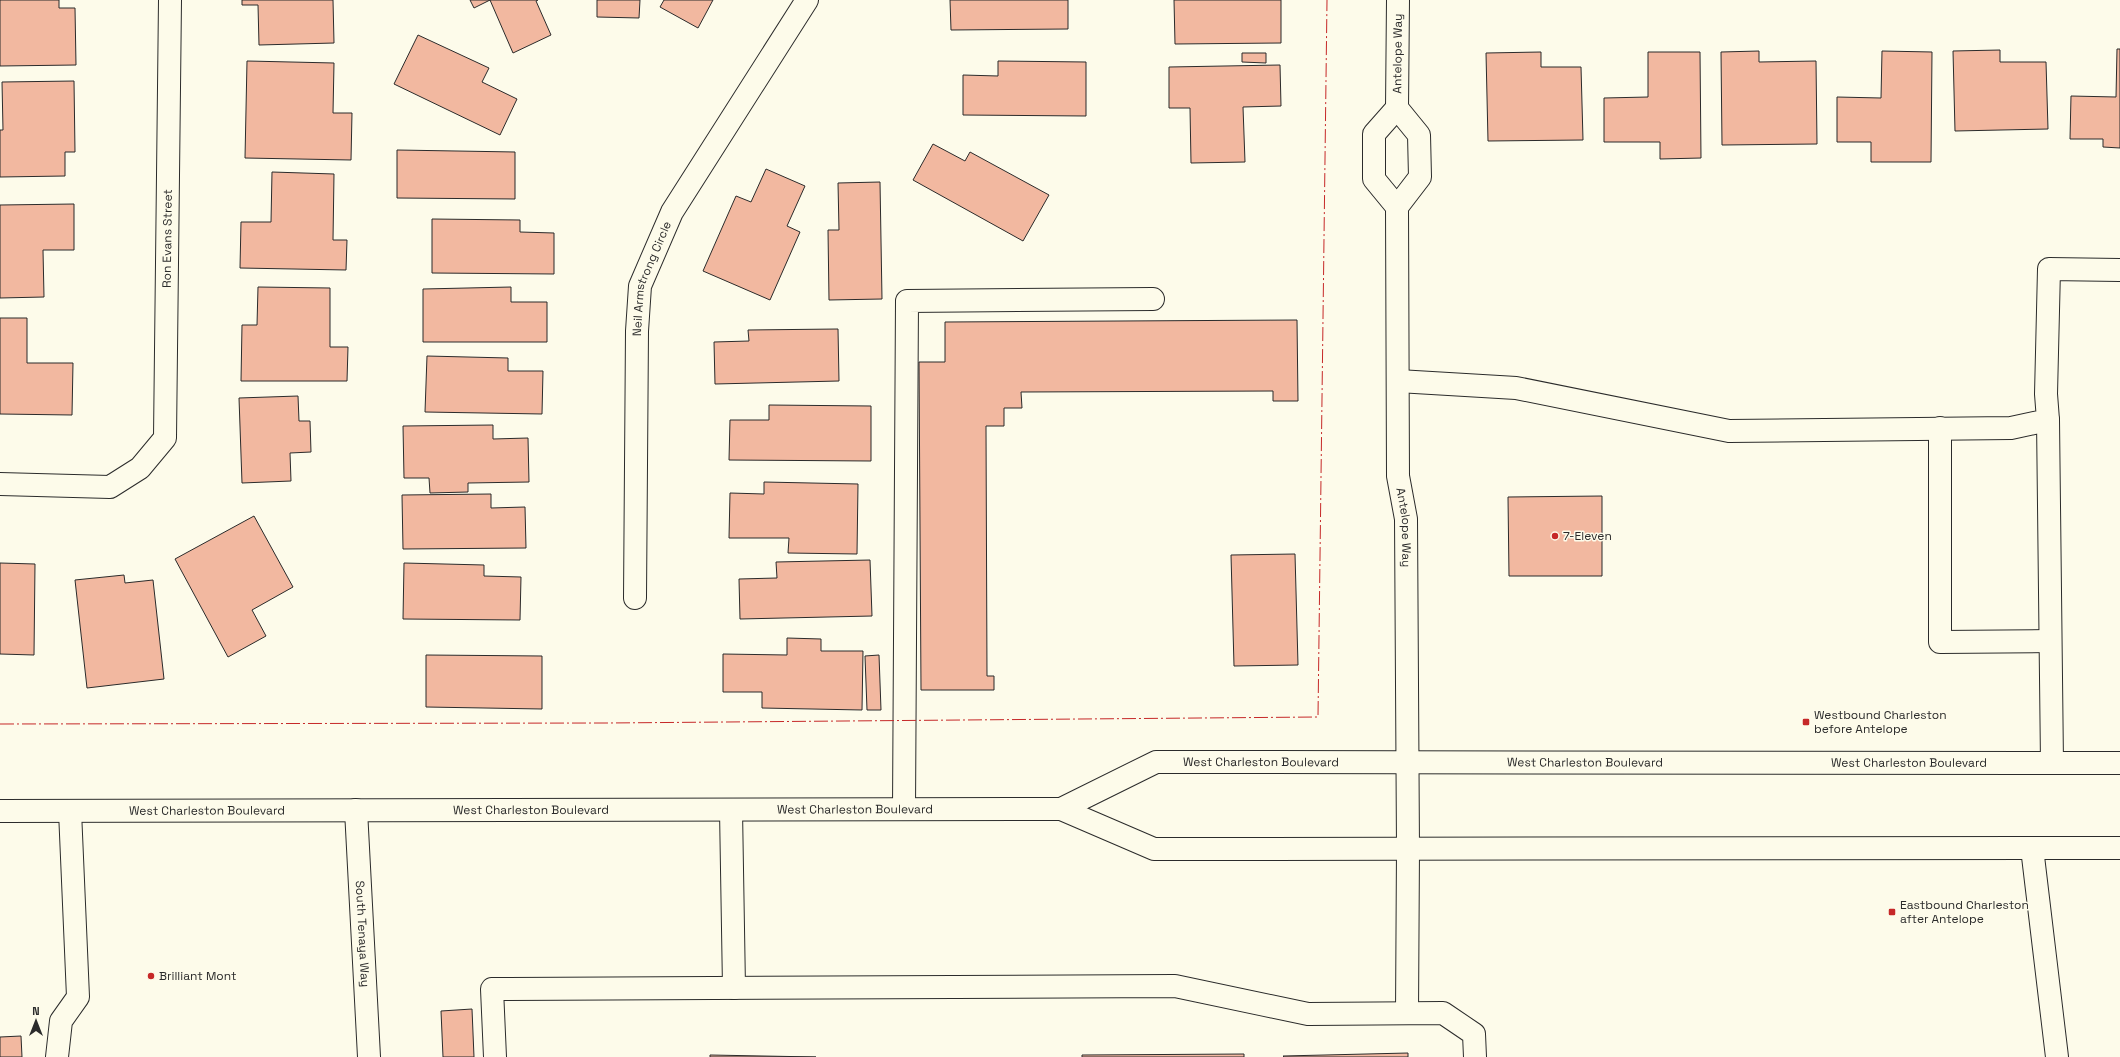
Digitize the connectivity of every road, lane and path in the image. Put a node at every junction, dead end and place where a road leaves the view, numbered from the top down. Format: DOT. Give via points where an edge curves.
graph roads {
  1 [pos="170,0"];
  2 [pos="807,0"];
  3 [pos="1398,0"];
  4 [pos="1397,108"];
  5 [pos="1397,207"];
  6 [pos="2120,270"];
  7 [pos="1153,299"];
  8 [pos="1398,381"];
  9 [pos="2048,420"];
  10 [pos="1940,428"];
  11 [pos="0,484"];
  12 [pos="635,598"];
  13 [pos="2050,642"];
  14 [pos="1407,762"];
  15 [pos="2052,763"];
  16 [pos="2120,763"];
  17 [pos="904,809"];
  18 [pos="1061,809"];
  19 [pos="356,810"];
  20 [pos="731,810"];
  21 [pos="0,811"];
  22 [pos="70,811"];
  23 [pos="2032,848"];
  24 [pos="2120,848"];
  25 [pos="1408,849"];
  26 [pos="734,988"];
  27 [pos="1407,1013"];
  28 [pos="57,1057"];
  29 [pos="369,1057"];
  30 [pos="495,1057"];
  31 [pos="1475,1057"];
  32 [pos="2057,1057"];
  1 -- 11 [label="main road, Ron Evans Street" via="165,438 140,468 110,487"];
  2 -- 12 [label="main road, Neil Armstrong Circle" via="672,212 640,286 637,331"];
  3 -- 4 [label="main road, Antelope Way"];
  4 -- 5 [label="main road, Antelope Way" via="1419,135 1420,177"];
  4 -- 5 [label="main road, Antelope Way" via="1374,134 1374,179"];
  5 -- 8 [label="main road, Antelope Way"];
  6 -- 9 [label="main road" via="2049,269 2046,394"];
  7 -- 17 [label="main road" via="907,301"];
  8 -- 10 [label="main road" via="1516,388 1729,431"];
  8 -- 14 [label="main road, Antelope Way" via="1398,476 1406,520"];
  9 -- 10 [label="main road" via="2011,428"];
  9 -- 13 [label="main road"];
  10 -- 13 [label="main road" via="1940,642"];
  13 -- 15 [label="main road"];
  14 -- 15 [label="main road, West Charleston Boulevard"];
  14 -- 18 [label="main road, West Charleston Boulevard" via="1156,762"];
  14 -- 25 [label="main road, Antelope Way"];
  15 -- 16 [label="main road, West Charleston Boulevard"];
  17 -- 18 [label="main road, West Charleston Boulevard"];
  17 -- 20 [label="main road, West Charleston Boulevard"];
  18 -- 25 [label="main road, West Charleston Boulevard" via="1154,849"];
  19 -- 20 [label="main road, West Charleston Boulevard"];
  19 -- 22 [label="main road, West Charleston Boulevard"];
  19 -- 29 [label="main road, South Tenaya Way"];
  20 -- 26 [label="main road"];
  21 -- 22 [label="main road, West Charleston Boulevard"];
  22 -- 28 [label="main road" via="78,997 61,1021"];
  23 -- 24 [label="main road, West Charleston Boulevard"];
  23 -- 25 [label="main road, West Charleston Boulevard"];
  23 -- 32 [label="main road"];
  25 -- 27 [label="main road, Antelope Way"];
  26 -- 27 [label="main road" via="1175,986 1308,1014"];
  26 -- 30 [label="main road" via="492,989"];
  27 -- 31 [label="main road" via="1443,1013 1474,1034"];
}
